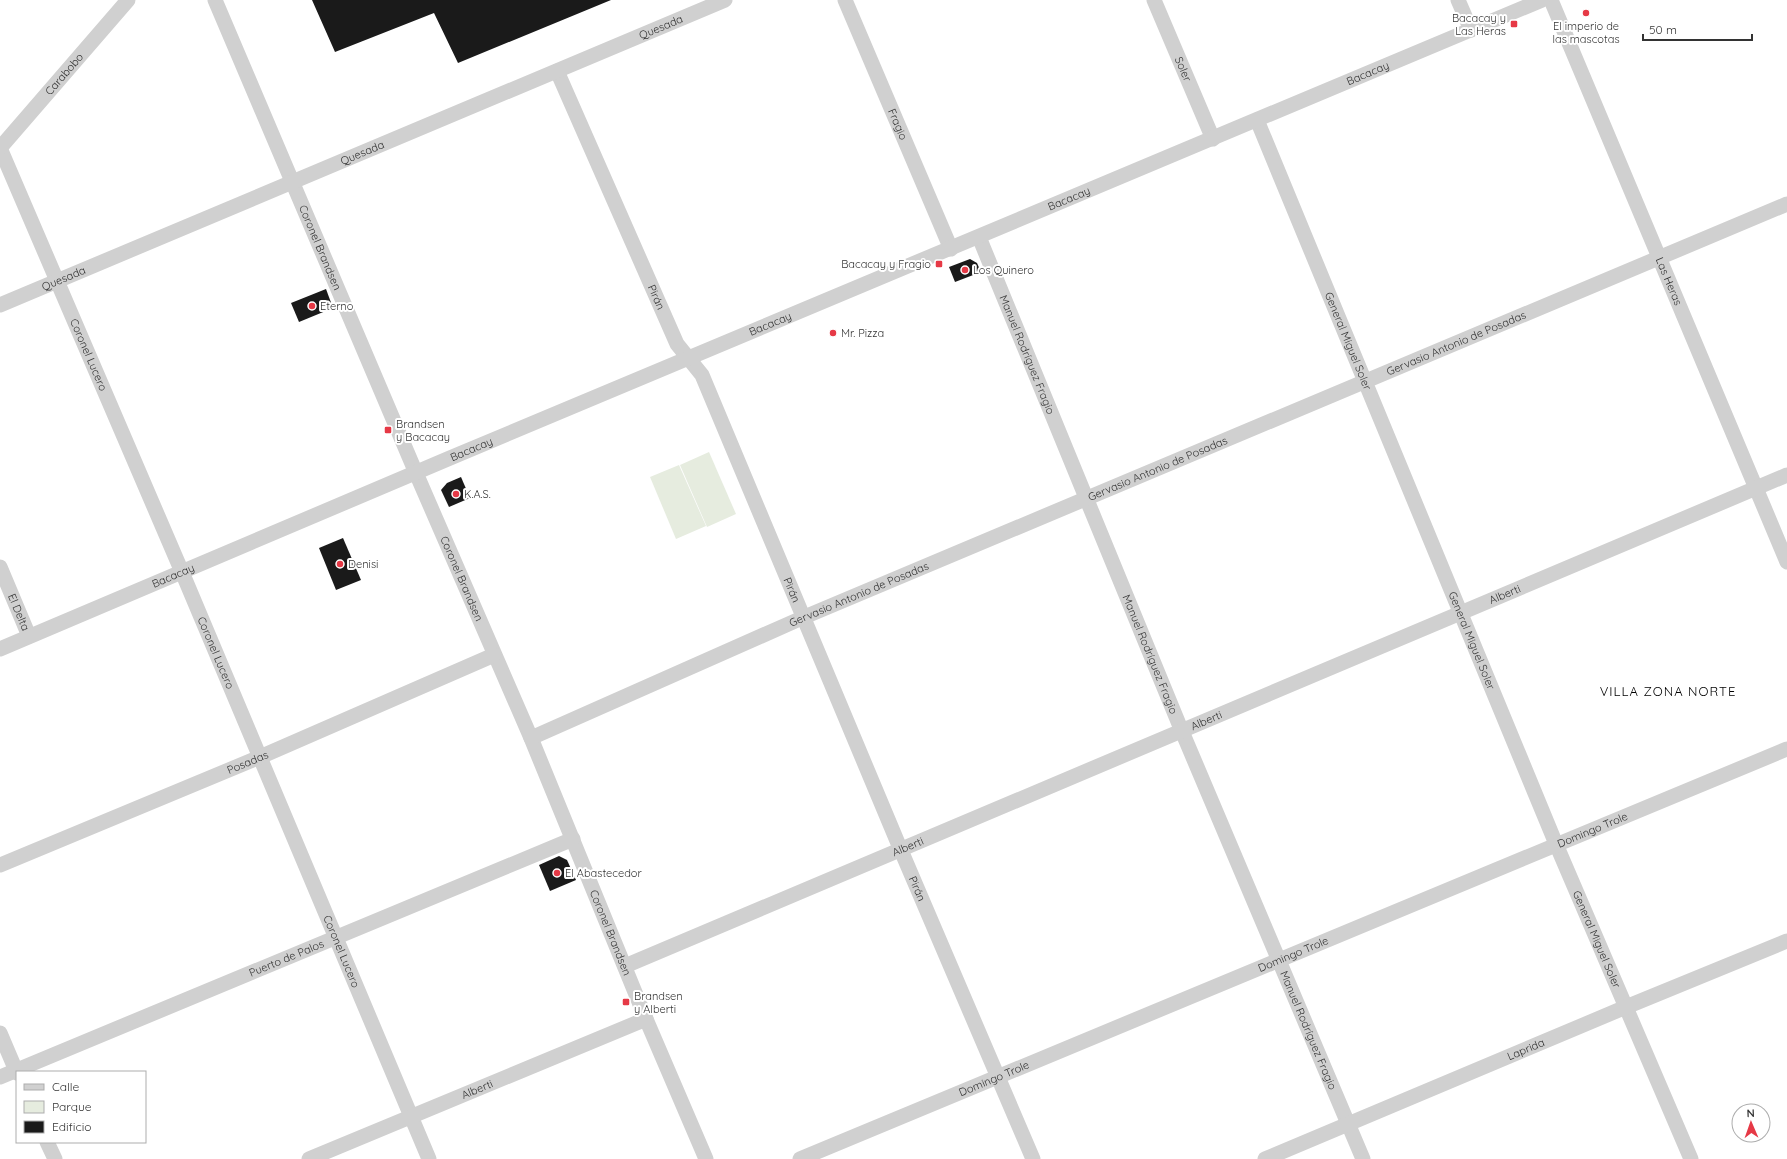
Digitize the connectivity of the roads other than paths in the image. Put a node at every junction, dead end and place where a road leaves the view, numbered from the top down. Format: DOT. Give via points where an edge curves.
graph roads {
  1 [pos="128,0"];
  2 [pos="215,0"];
  3 [pos="725,0"];
  4 [pos="845,0"];
  5 [pos="1154,0"];
  6 [pos="1458,0"];
  7 [pos="1542,0"];
  8 [pos="1551,0"];
  9 [pos="1471,30"];
  10 [pos="557,71"];
  11 [pos="1257,120"];
  12 [pos="1213,138"];
  13 [pos="0,148"];
  14 [pos="293,183"];
  15 [pos="1787,204"];
  16 [pos="979,237"];
  17 [pos="951,249"];
  18 [pos="1660,258"];
  19 [pos="58,280"];
  20 [pos="0,305"];
  21 [pos="688,359"];
  22 [pos="1364,382"];
  23 [pos="416,474"];
  24 [pos="1787,475"];
  25 [pos="1757,488"];
  26 [pos="1086,497"];
  27 [pos="1787,562"];
  28 [pos="0,566"];
  29 [pos="182,572"];
  30 [pos="1461,613"];
  31 [pos="802,618"];
  32 [pos="29,636"];
  33 [pos="0,649"];
  34 [pos="494,655"];
  35 [pos="1181,729"];
  36 [pos="531,738"];
  37 [pos="1787,749"];
  38 [pos="260,757"];
  39 [pos="573,839"];
  40 [pos="1556,844"];
  41 [pos="900,848"];
  42 [pos="0,865"];
  43 [pos="336,937"];
  44 [pos="1787,941"];
  45 [pos="1278,959"];
  46 [pos="625,966"];
  47 [pos="1626,1007"];
  48 [pos="646,1019"];
  49 [pos="0,1033"];
  50 [pos="18,1071"];
  51 [pos="16,1072"];
  52 [pos="0,1076"];
  53 [pos="998,1077"];
  54 [pos="410,1116"];
  55 [pos="1348,1125"];
  56 [pos="47,1143"];
  57 [pos="55,1159"];
  58 [pos="309,1159"];
  59 [pos="429,1159"];
  60 [pos="706,1159"];
  61 [pos="800,1159"];
  62 [pos="1033,1159"];
  63 [pos="1265,1159"];
  64 [pos="1363,1159"];
  65 [pos="1691,1159"];
  1 -- 13 [label="street, Carabobo"];
  2 -- 14 [label="street, Coronel Brandsen"];
  3 -- 10 [label="street, Quesada"];
  4 -- 17 [label="street, Fragio"];
  5 -- 12 [label="street, Soler"];
  6 -- 9 [label="street"];
  7 -- 9 [label="street, Bacacay"];
  8 -- 18 [label="street, Las Heras"];
  9 -- 11 [label="street, Bacacay"];
  10 -- 14 [label="street, Quesada"];
  10 -- 21 [label="street, Pirán" via="677,344"];
  11 -- 12 [label="street, Bacacay"];
  11 -- 22 [label="street, General Miguel Soler"];
  12 -- 16 [label="street, Bacacay"];
  13 -- 19 [label="street, Coronel Lucero"];
  14 -- 19 [label="street, Quesada"];
  14 -- 23 [label="street, Coronel Brandsen"];
  15 -- 18 [label="street, Gervasio Antonio de Posadas"];
  16 -- 17 [label="street, Bacacay"];
  16 -- 26 [label="street, Manuel Rodríguez Fragio"];
  17 -- 21 [label="street, Bacacay"];
  18 -- 22 [label="street, Gervasio Antonio de Posadas"];
  18 -- 25 [label="street, Las Heras"];
  19 -- 20 [label="street, Quesada"];
  19 -- 29 [label="street, Coronel Lucero"];
  21 -- 23 [label="street, Bacacay"];
  21 -- 31 [label="street, Pirán" via="702,375"];
  22 -- 26 [label="street, Gervasio Antonio de Posadas"];
  22 -- 30 [label="street, General Miguel Soler"];
  23 -- 29 [label="street, Bacacay"];
  23 -- 34 [label="street, Coronel Brandsen"];
  24 -- 25 [label="street, Alberti"];
  25 -- 27 [label="street, Las Heras"];
  25 -- 30 [label="street, Alberti"];
  26 -- 31 [label="street, Gervasio Antonio de Posadas"];
  26 -- 35 [label="street, Manuel Rodríguez Fragio"];
  28 -- 32 [label="street, El Delta"];
  29 -- 32 [label="street, Bacacay"];
  29 -- 38 [label="street, Coronel Lucero"];
  30 -- 35 [label="street, Alberti"];
  30 -- 40 [label="street, General Miguel Soler"];
  31 -- 36 [label="street, Gervasio Antonio de Posadas"];
  31 -- 41 [label="street, Pirán"];
  32 -- 33 [label="street, Bacacay"];
  34 -- 36 [label="street, Coronel Brandsen"];
  34 -- 38 [label="street, Posadas"];
  35 -- 41 [label="street, Alberti"];
  35 -- 45 [label="street, Manuel Rodríguez Fragio"];
  36 -- 39 [label="street, Coronel Brandsen"];
  37 -- 40 [label="street, Domingo Trole"];
  38 -- 42 [label="street, Posadas"];
  38 -- 43 [label="street, Coronel Lucero"];
  39 -- 43 [label="street, Puerto de Palos"];
  39 -- 46 [label="street, Coronel Brandsen"];
  40 -- 45 [label="street, Domingo Trole"];
  40 -- 47 [label="street, General Miguel Soler"];
  41 -- 46 [label="street, Alberti"];
  41 -- 53 [label="street, Pirán"];
  43 -- 50 [label="street, Puerto de Palos"];
  43 -- 54 [label="street, Coronel Lucero"];
  44 -- 47 [label="street, Laprida"];
  45 -- 53 [label="street, Domingo Trole"];
  45 -- 55 [label="street, Manuel Rodríguez Fragio"];
  46 -- 48 [label="street, Coronel Brandsen"];
  47 -- 55 [label="street, Laprida"];
  47 -- 65 [label="street, General Miguel Soler"];
  48 -- 54 [label="street, Alberti"];
  48 -- 60 [label="street, Coronel Brandsen"];
  49 -- 51 [label="street"];
  51 -- 52 [label="street, Puerto de Palos"];
  53 -- 61 [label="street, Domingo Trole"];
  53 -- 62 [label="street, Pirán"];
  54 -- 58 [label="street, Alberti"];
  54 -- 59 [label="street, Coronel Lucero"];
  55 -- 63 [label="street, Laprida"];
  55 -- 64 [label="street, Manuel Rodríguez Fragio"];
  56 -- 57 [label="street"];
}
